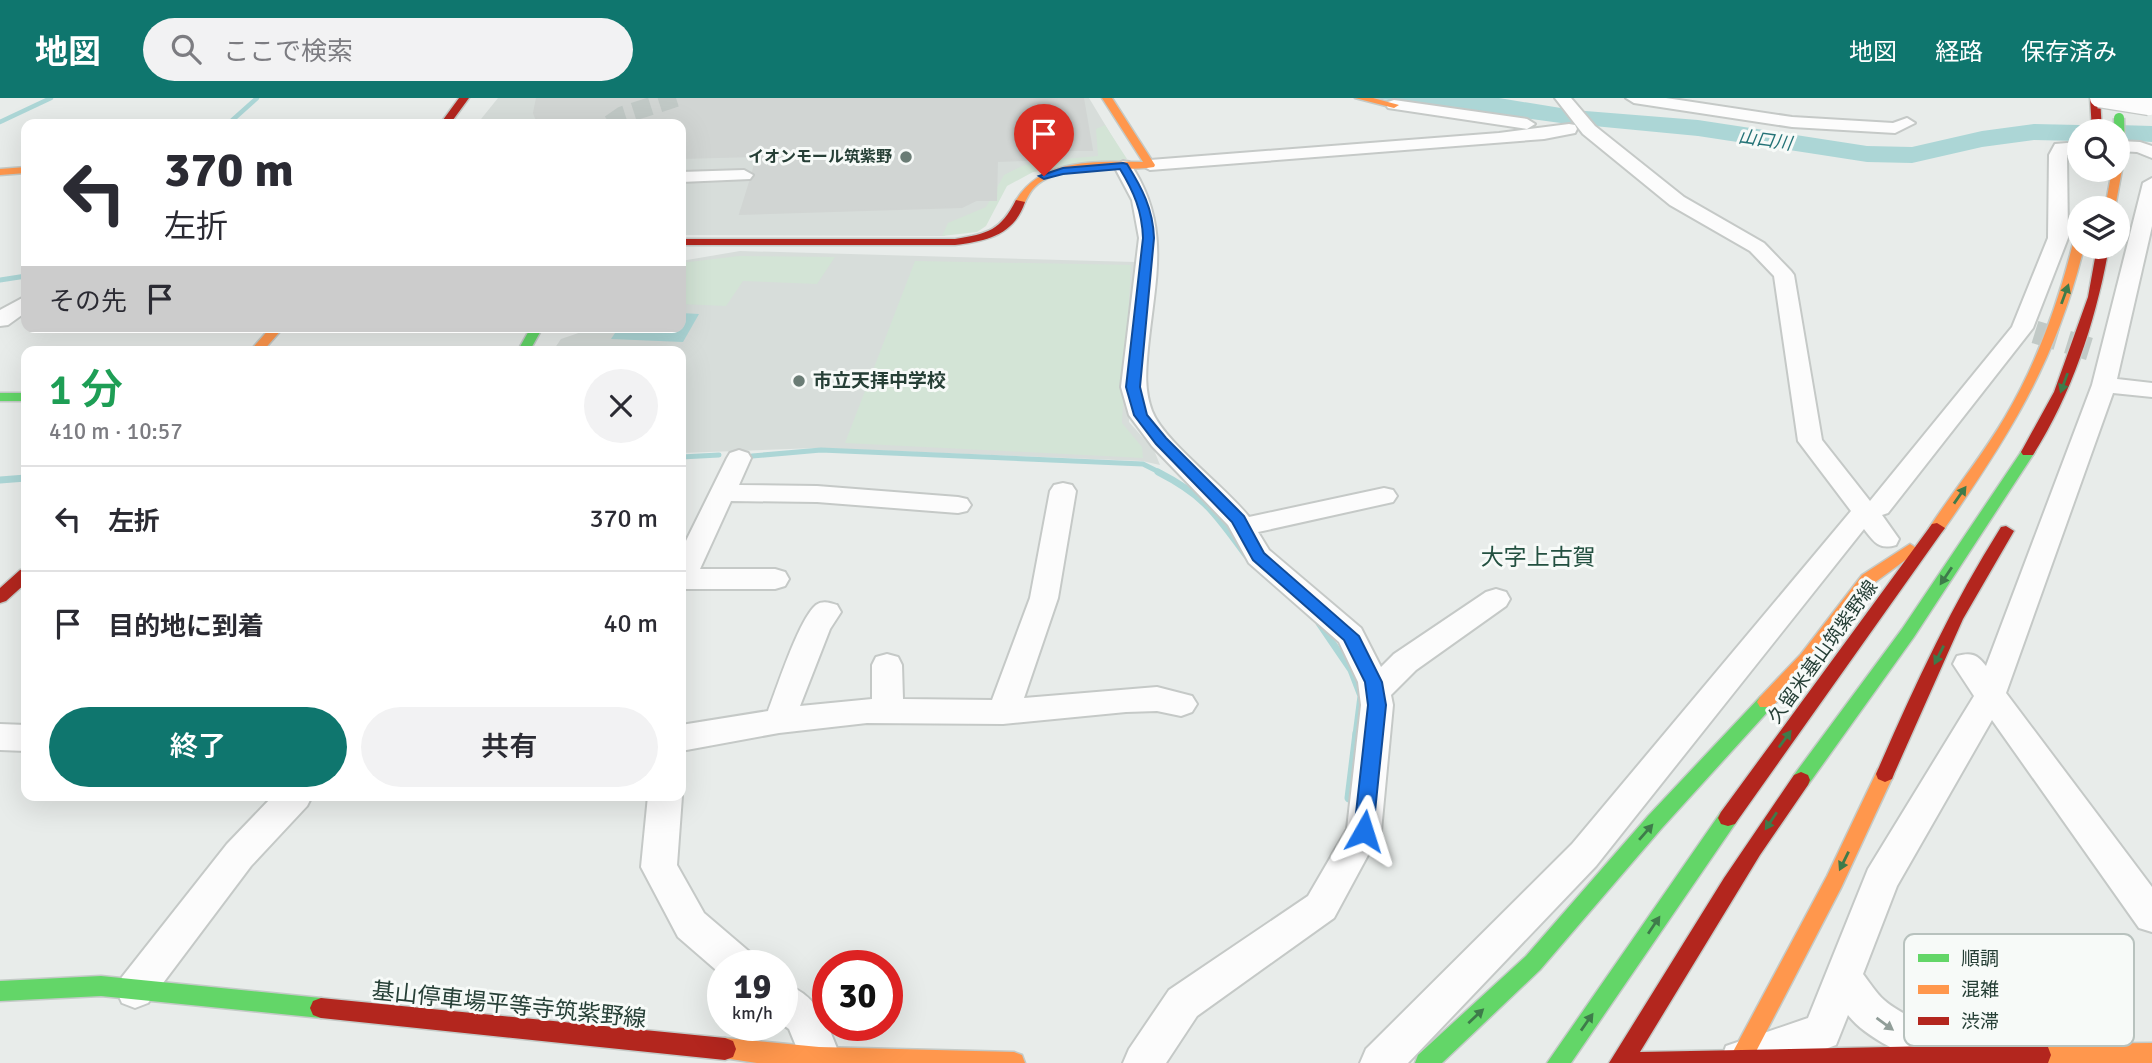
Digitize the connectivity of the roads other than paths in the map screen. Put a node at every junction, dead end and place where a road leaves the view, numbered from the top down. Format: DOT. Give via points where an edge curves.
graph roads {
  1 [pos="464,98"];
  2 [pos="1107,98"];
  3 [pos="1360,98"];
  4 [pos="1634,98"];
  5 [pos="2097,98"];
  6 [pos="2114,98"];
  7 [pos="1394,105"];
  8 [pos="1749,106"];
  9 [pos="2151,106"];
  10 [pos="1573,111"];
  11 [pos="449,119"];
  12 [pos="2097,119"];
  13 [pos="2119,119"];
  14 [pos="1907,122"];
  15 [pos="2067,148"];
  16 [pos="2130,152"];
  17 [pos="2152,153"];
  18 [pos="1136,165"];
  19 [pos="21,170"];
  20 [pos="0,172"];
  21 [pos="744,175"];
  22 [pos="686,177"];
  23 [pos="2152,183"];
  24 [pos="686,242"];
  25 [pos="2075,259"];
  26 [pos="2101,259"];
  27 [pos="21,305"];
  28 [pos="0,320"];
  29 [pos="272,333"];
  30 [pos="261,346"];
  31 [pos="2103,364"];
  32 [pos="2152,390"];
  33 [pos="0,397"];
  34 [pos="21,397"];
  35 [pos="739,458"];
  36 [pos="2023,460"];
  37 [pos="1063,491"];
  38 [pos="722,493"];
  39 [pos="1384,496"];
  40 [pos="958,505"];
  41 [pos="1865,511"];
  42 [pos="1242,527"];
  43 [pos="1934,531"];
  44 [pos="691,535"];
  45 [pos="1886,539"];
  46 [pos="686,556"];
  47 [pos="686,578"];
  48 [pos="21,579"];
  49 [pos="775,579"];
  50 [pos="0,597"];
  51 [pos="1496,599"];
  52 [pos="827,612"];
  53 [pos="1968,664"];
  54 [pos="887,665"];
  55 [pos="1375,692"];
  56 [pos="1990,696"];
  57 [pos="1181,704"];
  58 [pos="1003,712"];
  59 [pos="888,713"];
  60 [pos="779,722"];
  61 [pos="0,737"];
  62 [pos="686,737"];
  63 [pos="21,738"];
  64 [pos="290,801"];
  65 [pos="665,801"];
  66 [pos="2152,916"];
  67 [pos="720,950"];
  68 [pos="1843,978"];
  69 [pos="135,990"];
  70 [pos="0,991"];
  71 [pos="798,1012"];
  72 [pos="1904,1036"];
  73 [pos="1922,1046"];
  74 [pos="2152,1054"];
  75 [pos="1939,1055"];
  76 [pos="821,1060"];
  77 [pos="1739,1062"];
  78 [pos="1014,1063"];
  79 [pos="1143,1063"];
  80 [pos="1380,1063"];
  81 [pos="1426,1063"];
  82 [pos="1558,1063"];
  83 [pos="1620,1063"];
  84 [pos="1626,1063"];
  1 -- 11 [label="main road"];
  2 -- 18 [label="main road"];
  3 -- 7 [label="main road"];
  4 -- 8 [label="street"];
  5 -- 9 [label="street, bridge"];
  5 -- 12 [label="main road"];
  6 -- 13 [label="main road, bridge"];
  7 -- 10 [label="street"];
  8 -- 14 [label="street" via="1792,122 1895,128"];
  10 -- 18 [label="street" via="1544,134"];
  10 -- 41 [label="street" via="1677,201 1757,247 1784,275 1810,441"];
  15 -- 41 [label="street" via="2061,148 2058,155 2058,238 2029,330 1880,507"];
  16 -- 17 [label="street" via="2140,147"];
  18 -- 24 [label="main road" via="1044,176 1022,193 1015,219 983,238 955,242"];
  18 -- 42 [label="street" via="1149,238 1133,387 1141,415"];
  19 -- 20 [label="main road"];
  21 -- 22 [label="street"];
  23 -- 31 [label="street"];
  43 -- 25 [label="main road, 久留米基山筑紫野線, one-way" via="1989,454 2032,379"];
  26 -- 36 [label="main road, one-way" via="2094,297 2062,392"];
  27 -- 28 [label="street"];
  29 -- 30 [label="main road"];
  31 -- 32 [label="street"];
  31 -- 56 [label="street"];
  33 -- 34 [label="main road"];
  35 -- 38 [label="street"];
  36 -- 77 [label="main road, one-way" via="2017,507 1922,689 1834,883"];
  36 -- 83 [label="main road, one-way" via="1908,633 1769,824"];
  37 -- 58 [label="street" via="1044,598"];
  38 -- 40 [label="street" via="817,494"];
  38 -- 44 [label="street"];
  39 -- 42 [label="street"];
  41 -- 45 [label="street"];
  41 -- 80 [label="street" via="1584,855"];
  42 -- 55 [label="street" via="1259,556 1351,636"];
  81 -- 43 [label="main road, one-way" via="1533,963 1807,658 1868,579"];
  82 -- 43 [label="main road, 久留米基山筑紫野線, one-way"];
  44 -- 46 [label="street"];
  47 -- 49 [label="street"];
  48 -- 50 [label="main road"];
  51 -- 55 [label="street" via="1405,662"];
  52 -- 60 [label="street" via="817,626"];
  53 -- 56 [label="street"];
  54 -- 59 [label="street"];
  55 -- 79 [label="street" via="1364,831 1321,907 1183,1003"];
  56 -- 66 [label="street"];
  56 -- 68 [label="street" via="1881,880"];
  57 -- 58 [label="street" via="1126,700"];
  58 -- 59 [label="street"];
  59 -- 60 [label="street" via="867,711"];
  60 -- 62 [label="street"];
  61 -- 63 [label="street"];
  64 -- 69 [label="street" via="239,855"];
  65 -- 67 [label="street" via="659,867 691,925"];
  68 -- 72 [label="street, one-way" via="1870,1013"];
  68 -- 77 [label="street" via="1822,1032"];
  69 -- 70 [label="main road, 基山停車場平等寺筑紫野線" via="101,986"];
  69 -- 76 [label="main road, 基山停車場平等寺筑紫野線"];
  71 -- 76 [label="street"];
  73 -- 75 [label="street, one-way"];
  74 -- 75 [label="main road"];
  75 -- 77 [label="main road"];
  76 -- 78 [label="main road, 基山停車場平等寺筑紫野線"];
  77 -- 84 [label="main road"];
}
